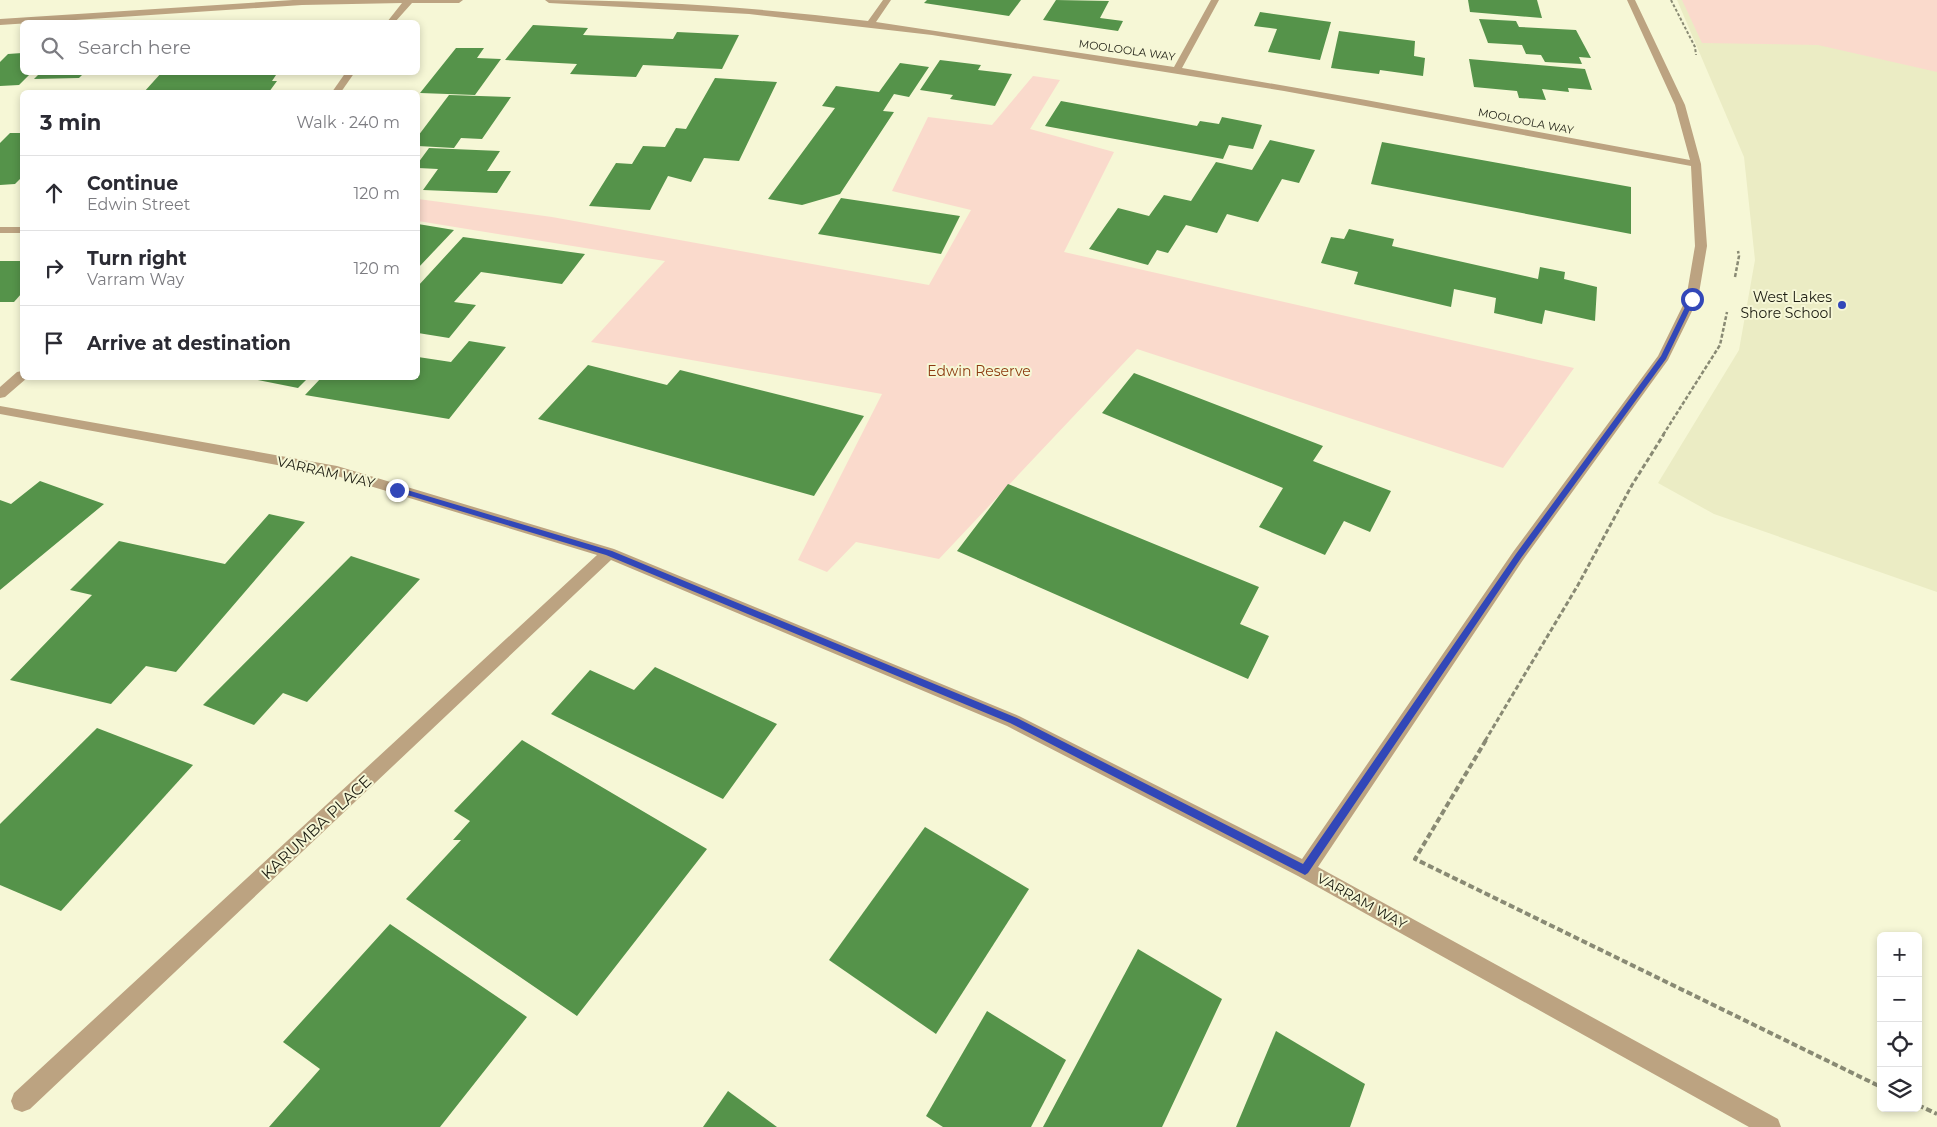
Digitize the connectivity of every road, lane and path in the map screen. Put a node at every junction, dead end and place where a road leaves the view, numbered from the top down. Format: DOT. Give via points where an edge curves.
graph roads {
  1 [pos="176,0"];
  2 [pos="459,0"];
  3 [pos="549,0"];
  4 [pos="887,0"];
  5 [pos="1215,0"];
  6 [pos="1631,0"];
  7 [pos="1671,0"];
  8 [pos="408,1"];
  9 [pos="169,10"];
  10 [pos="28,20"];
  11 [pos="393,20"];
  12 [pos="20,21"];
  13 [pos="0,22"];
  14 [pos="870,24"];
  15 [pos="1697,62"];
  16 [pos="1177,69"];
  17 [pos="349,75"];
  18 [pos="338,90"];
  19 [pos="1696,164"];
  20 [pos="0,230"];
  21 [pos="20,230"];
  22 [pos="1738,247"];
  23 [pos="1733,283"];
  24 [pos="1728,309"];
  25 [pos="20,377"];
  26 [pos="0,394"];
  27 [pos="0,410"];
  28 [pos="609,553"];
  29 [pos="1305,870"];
  30 [pos="1877,1085"];
  31 [pos="22,1101"];
  32 [pos="1922,1107"];
  33 [pos="1937,1114"];
  34 [pos="1770,1127"];
  1 -- 9 [label="street"];
  2 -- 8 [label="street"];
  3 -- 14 [label="street, MOOLOOLA WAY" via="754,11"];
  4 -- 14 [label="street"];
  5 -- 16 [label="street"];
  6 -- 19 [label="street" via="1680,105"];
  7 -- 15 [label="path" via="1695,46"];
  8 -- 9 [label="street" via="302,2"];
  8 -- 11 [label="street"];
  9 -- 10 [label="street"];
  12 -- 13 [label="street"];
  14 -- 16 [label="street, MOOLOOLA WAY"];
  16 -- 19 [label="street, MOOLOOLA WAY"];
  17 -- 18 [label="street"];
  19 -- 29 [label="street" via="1701,246 1692,299 1664,357 1518,556"];
  20 -- 21 [label="street"];
  22 -- 23 [label="path"];
  24 -- 30 [label="path" via="1720,345 1632,486 1578,585 1415,859"];
  25 -- 26 [label="street"];
  27 -- 28 [label="street, VARRAM WAY" via="337,472"];
  28 -- 29 [label="street, VARRAM WAY" via="1013,720"];
  28 -- 31 [label="street, KARUMBA PLACE"];
  29 -- 34 [label="street, VARRAM WAY"];
  32 -- 33 [label="path"];
}
